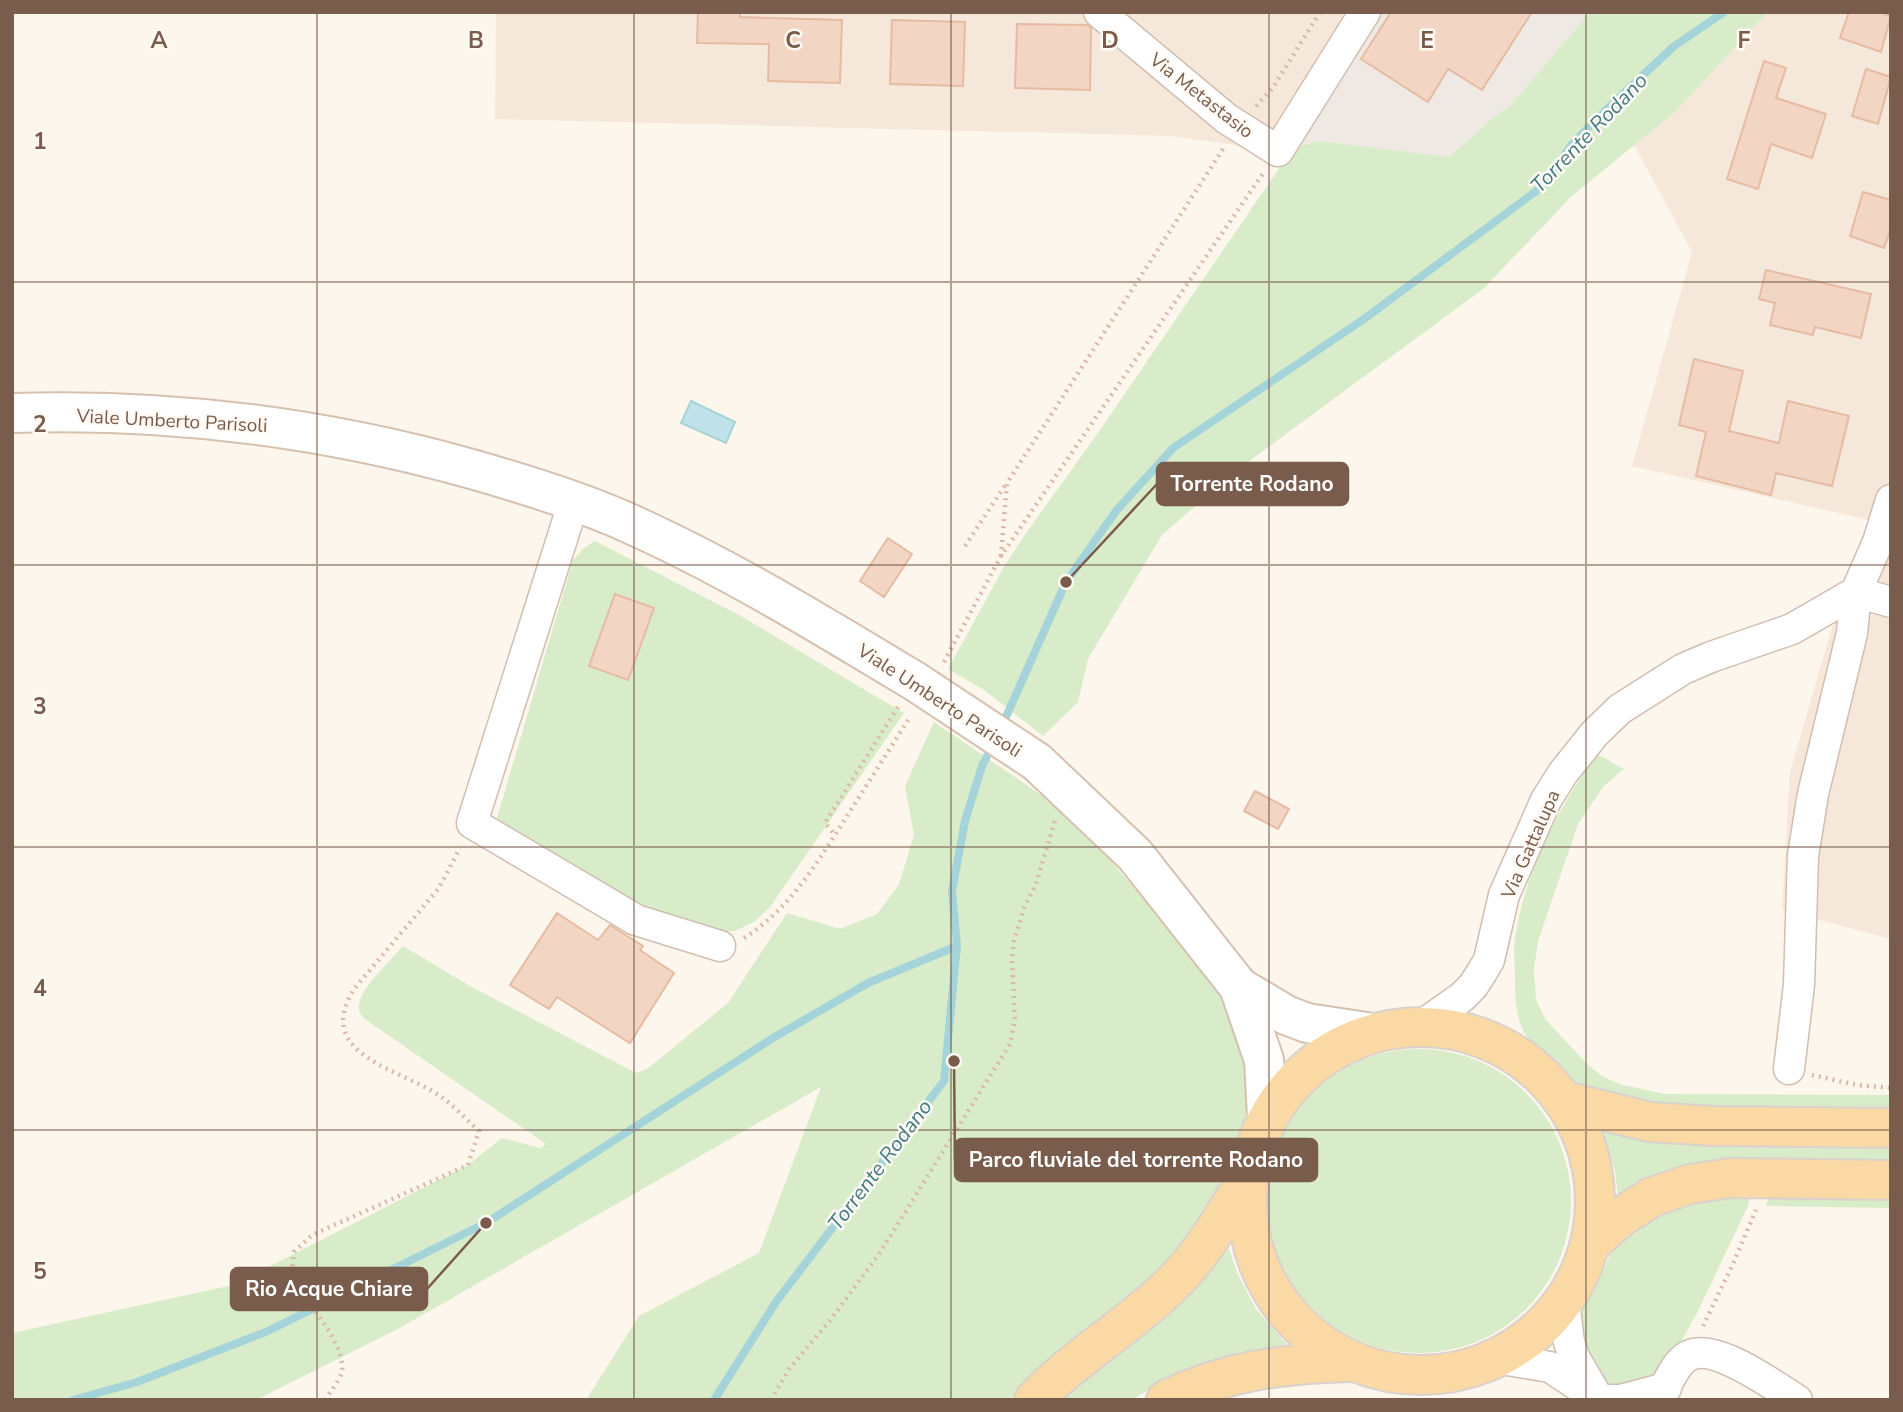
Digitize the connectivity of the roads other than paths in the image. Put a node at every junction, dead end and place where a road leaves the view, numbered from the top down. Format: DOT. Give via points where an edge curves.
graph roads {
  1 [pos="1099,12"];
  2 [pos="1365,12"];
  3 [pos="12,413"];
  4 [pos="1891,500"];
  5 [pos="574,501"];
  6 [pos="1856,592"];
  7 [pos="1891,602"];
  8 [pos="720,946"];
  9 [pos="1239,987"];
  10 [pos="1421,1026"];
  11 [pos="1373,1033"];
  12 [pos="1789,1069"];
  13 [pos="1564,1101"];
  14 [pos="1267,1115"];
  15 [pos="1891,1128"];
  16 [pos="1247,1179"];
  17 [pos="1891,1180"];
  18 [pos="1590,1244"];
  19 [pos="1564,1301"];
  20 [pos="1496,1358"];
  21 [pos="1350,1362"];
  22 [pos="1662,1394"];
  23 [pos="1034,1400"];
  24 [pos="1166,1400"];
  25 [pos="1600,1400"];
  26 [pos="1797,1400"];
  1 -- 2 [label="street, Via Metastasio" via="1238,126 1278,151"];
  3 -- 5 [label="main road, Viale Umberto Parisoli" via="162,416 278,426 393,447"];
  4 -- 6 [label="street"];
  5 -- 8 [label="street" via="472,823 636,920"];
  5 -- 9 [label="main road, Viale Umberto Parisoli, bridge" via="729,572 1037,762 1135,855"];
  6 -- 7 [label="street"];
  6 -- 10 [label="street, Via Gattalupa" via="1792,629 1683,669 1620,709 1595,733 1546,800 1504,895 1482,972 1462,998"];
  6 -- 12 [label="street" via="1852,633 1802,856 1799,985"];
  9 -- 11 [label="main road, Viale Umberto Parisoli" via="1307,1023"];
  9 -- 14 [label="main road, Viale Umberto Parisoli" via="1264,1060"];
  10 -- 11 [label="main road"];
  10 -- 13 [label="main road" via="1476,1035 1515,1055 1546,1079"];
  11 -- 14 [label="main road" via="1323,1056 1302,1073"];
  13 -- 15 [label="main road" via="1650,1122"];
  13 -- 18 [label="main road" via="1577,1122 1592,1169"];
  14 -- 16 [label="main road"];
  16 -- 21 [label="main road" via="1252,1249 1266,1282 1286,1312 1312,1338"];
  16 -- 23 [label="main road" via="1200,1254 1172,1284"];
  17 -- 18 [label="main road" via="1730,1178 1690,1184 1652,1197"];
  18 -- 19 [label="main road"];
  19 -- 20 [label="main road" via="1545,1324"];
  19 -- 25 [label="street" via="1574,1357"];
  20 -- 21 [label="main road" via="1435,1374 1404,1374"];
  20 -- 25 [label="street" via="1549,1367"];
  21 -- 24 [label="main road" via="1293,1364 1227,1375"];
  22 -- 25 [label="street"];
  22 -- 26 [label="street" via="1684,1358 1694,1353 1720,1356"];
}
